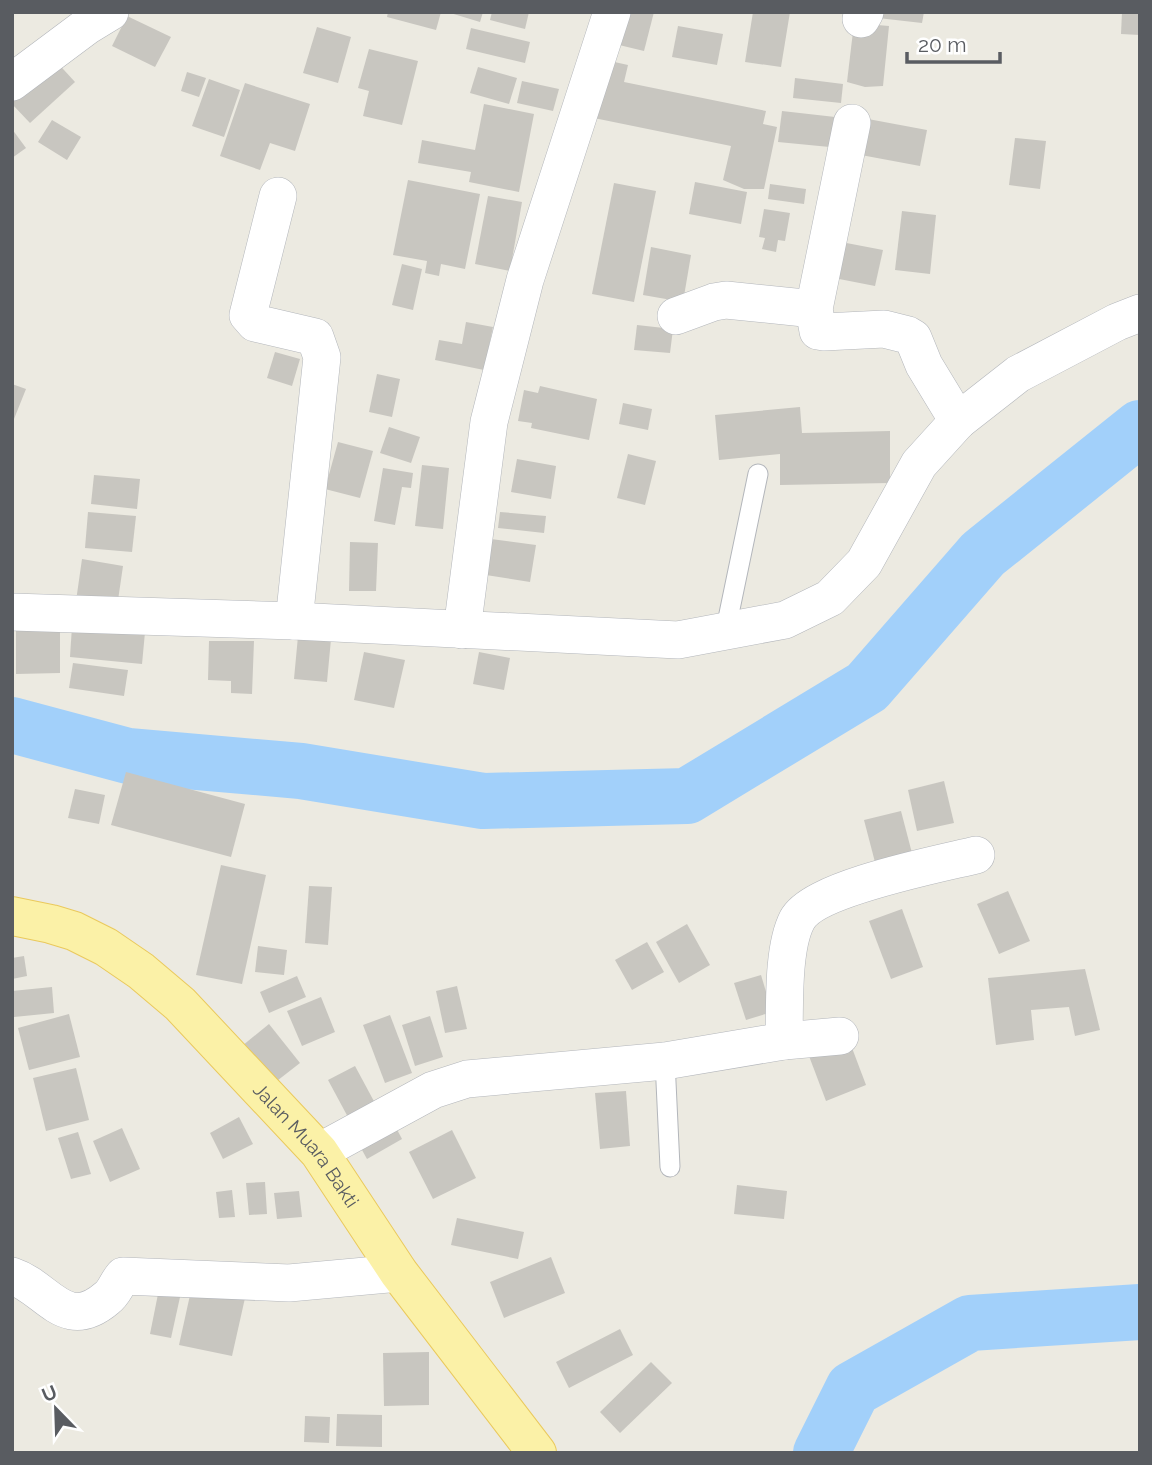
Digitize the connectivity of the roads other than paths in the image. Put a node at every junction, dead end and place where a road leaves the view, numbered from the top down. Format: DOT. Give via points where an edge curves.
graph roads {
  1 [pos="110,12"];
  2 [pos="611,12"];
  3 [pos="12,82"];
  4 [pos="852,123"];
  5 [pos="278,196"];
  6 [pos="814,309"];
  7 [pos="1140,313"];
  8 [pos="676,316"];
  9 [pos="958,421"];
  10 [pos="758,474"];
  11 [pos="12,612"];
  12 [pos="294,621"];
  13 [pos="462,630"];
  14 [pos="725,633"];
  15 [pos="976,855"];
  16 [pos="12,916"];
  17 [pos="840,1036"];
  18 [pos="784,1041"];
  19 [pos="665,1061"];
  20 [pos="319,1153"];
  21 [pos="670,1167"];
  22 [pos="398,1273"];
  23 [pos="12,1276"];
  24 [pos="537,1453"];
  1 -- 3 [label="street"];
  2 -- 13 [label="street" via="524,280 489,422"];
  4 -- 6 [label="street"];
  5 -- 12 [label="street" via="248,315 255,323 315,337 322,357"];
  6 -- 8 [label="street" via="726,300"];
  6 -- 9 [label="street" via="818,331 884,329 913,338"];
  7 -- 9 [label="street" via="1018,374"];
  9 -- 14 [label="street" via="919,464 864,564 830,598 785,620"];
  10 -- 14 [label="lane"];
  11 -- 12 [label="street"];
  12 -- 13 [label="street"];
  13 -- 14 [label="street" via="678,640"];
  15 -- 18 [label="street" via="877,880 809,906 798,918 790,939"];
  16 -- 20 [label="main road, Jalan Muara Bakti" via="74,931 141,971 180,1004"];
  17 -- 18 [label="street"];
  18 -- 19 [label="street"];
  19 -- 20 [label="street" via="447,1084"];
  19 -- 21 [label="lane"];
  20 -- 22 [label="main road, Jalan Muara Bakti"];
  22 -- 23 [label="street" via="289,1283 123,1276 109,1297 79,1312 53,1305 23,1279"];
  22 -- 24 [label="main road, Jalan Muara Bakti"];
}
